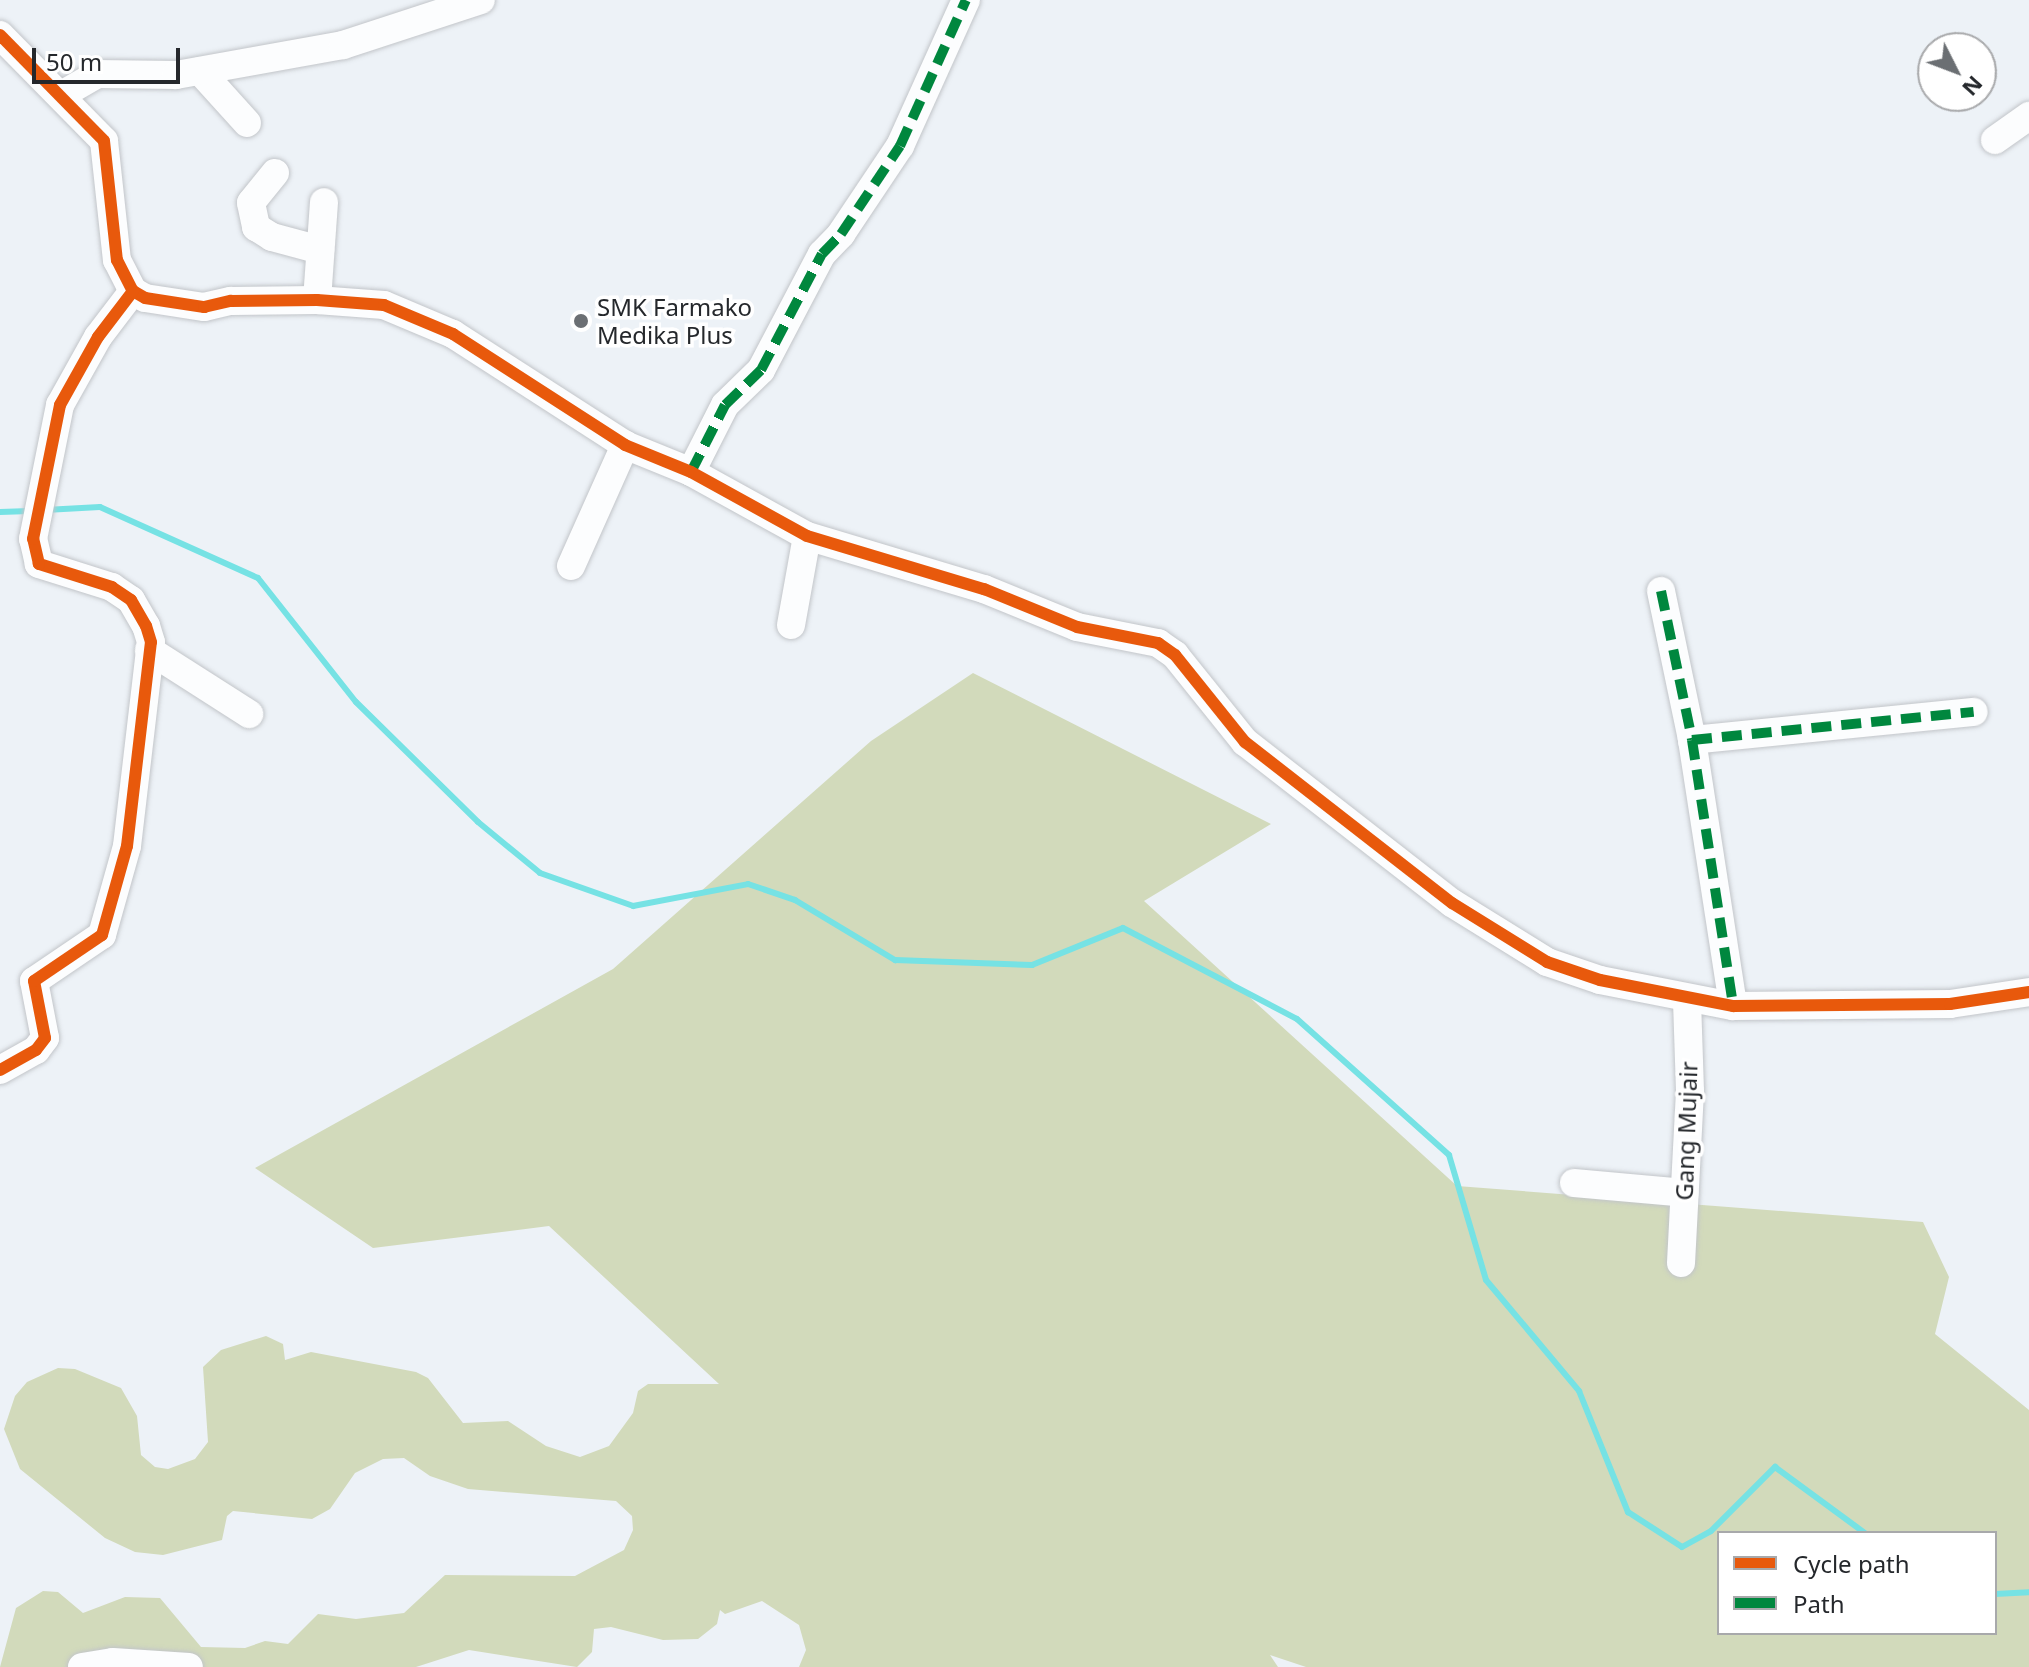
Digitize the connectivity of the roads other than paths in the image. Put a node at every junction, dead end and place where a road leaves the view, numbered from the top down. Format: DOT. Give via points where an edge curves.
graph roads {
  1 [pos="481,0"];
  2 [pos="966,0"];
  3 [pos="0,35"];
  4 [pos="200,71"];
  5 [pos="63,94"];
  6 [pos="2029,116"];
  7 [pos="247,123"];
  8 [pos="1995,140"];
  9 [pos="275,173"];
  10 [pos="324,202"];
  11 [pos="320,250"];
  12 [pos="133,291"];
  13 [pos="317,300"];
  14 [pos="625,445"];
  15 [pos="691,472"];
  16 [pos="807,536"];
  17 [pos="571,566"];
  18 [pos="1661,591"];
  19 [pos="791,625"];
  20 [pos="149,650"];
  21 [pos="1974,712"];
  22 [pos="249,714"];
  23 [pos="1692,740"];
  24 [pos="2029,992"];
  25 [pos="1687,999"];
  26 [pos="1733,1006"];
  27 [pos="0,1070"];
  28 [pos="1574,1183"];
  29 [pos="1685,1193"];
  30 [pos="1681,1263"];
  31 [pos="82,1667"];
  32 [pos="189,1667"];
  1 -- 4 [label="street" via="343,45"];
  2 -- 15 [label="street" via="900,146 822,254 761,370 725,405"];
  3 -- 5 [label="street"];
  4 -- 5 [label="street" via="97,74"];
  4 -- 7 [label="street"];
  5 -- 12 [label="street" via="104,141 110,229 117,260"];
  6 -- 8 [label="street"];
  9 -- 11 [label="street" via="251,203 256,227"];
  10 -- 11 [label="street"];
  11 -- 13 [label="street"];
  12 -- 13 [label="street" via="166,304 204,307 231,301"];
  12 -- 20 [label="street" via="98,337 60,405 33,539 39,564 112,587 131,600 146,626"];
  13 -- 14 [label="street" via="384,305 453,334"];
  14 -- 15 [label="street"];
  14 -- 17 [label="street"];
  15 -- 16 [label="street"];
  16 -- 19 [label="street"];
  16 -- 25 [label="street" via="984,589 1077,627 1158,643 1175,655 1245,742 1452,903 1547,962"];
  18 -- 23 [label="street"];
  20 -- 22 [label="street"];
  20 -- 27 [label="street" via="129,833 106,926 94,943 42,971 34,981 45,1038 36,1050"];
  21 -- 23 [label="street"];
  23 -- 26 [label="street"];
  24 -- 26 [label="street" via="1950,1004"];
  25 -- 26 [label="street"];
  25 -- 29 [label="street, Gang Mujair"];
  28 -- 29 [label="street"];
  29 -- 30 [label="street, Gang Mujair"];
  31 -- 32 [label="street" via="113,1662"];
}
